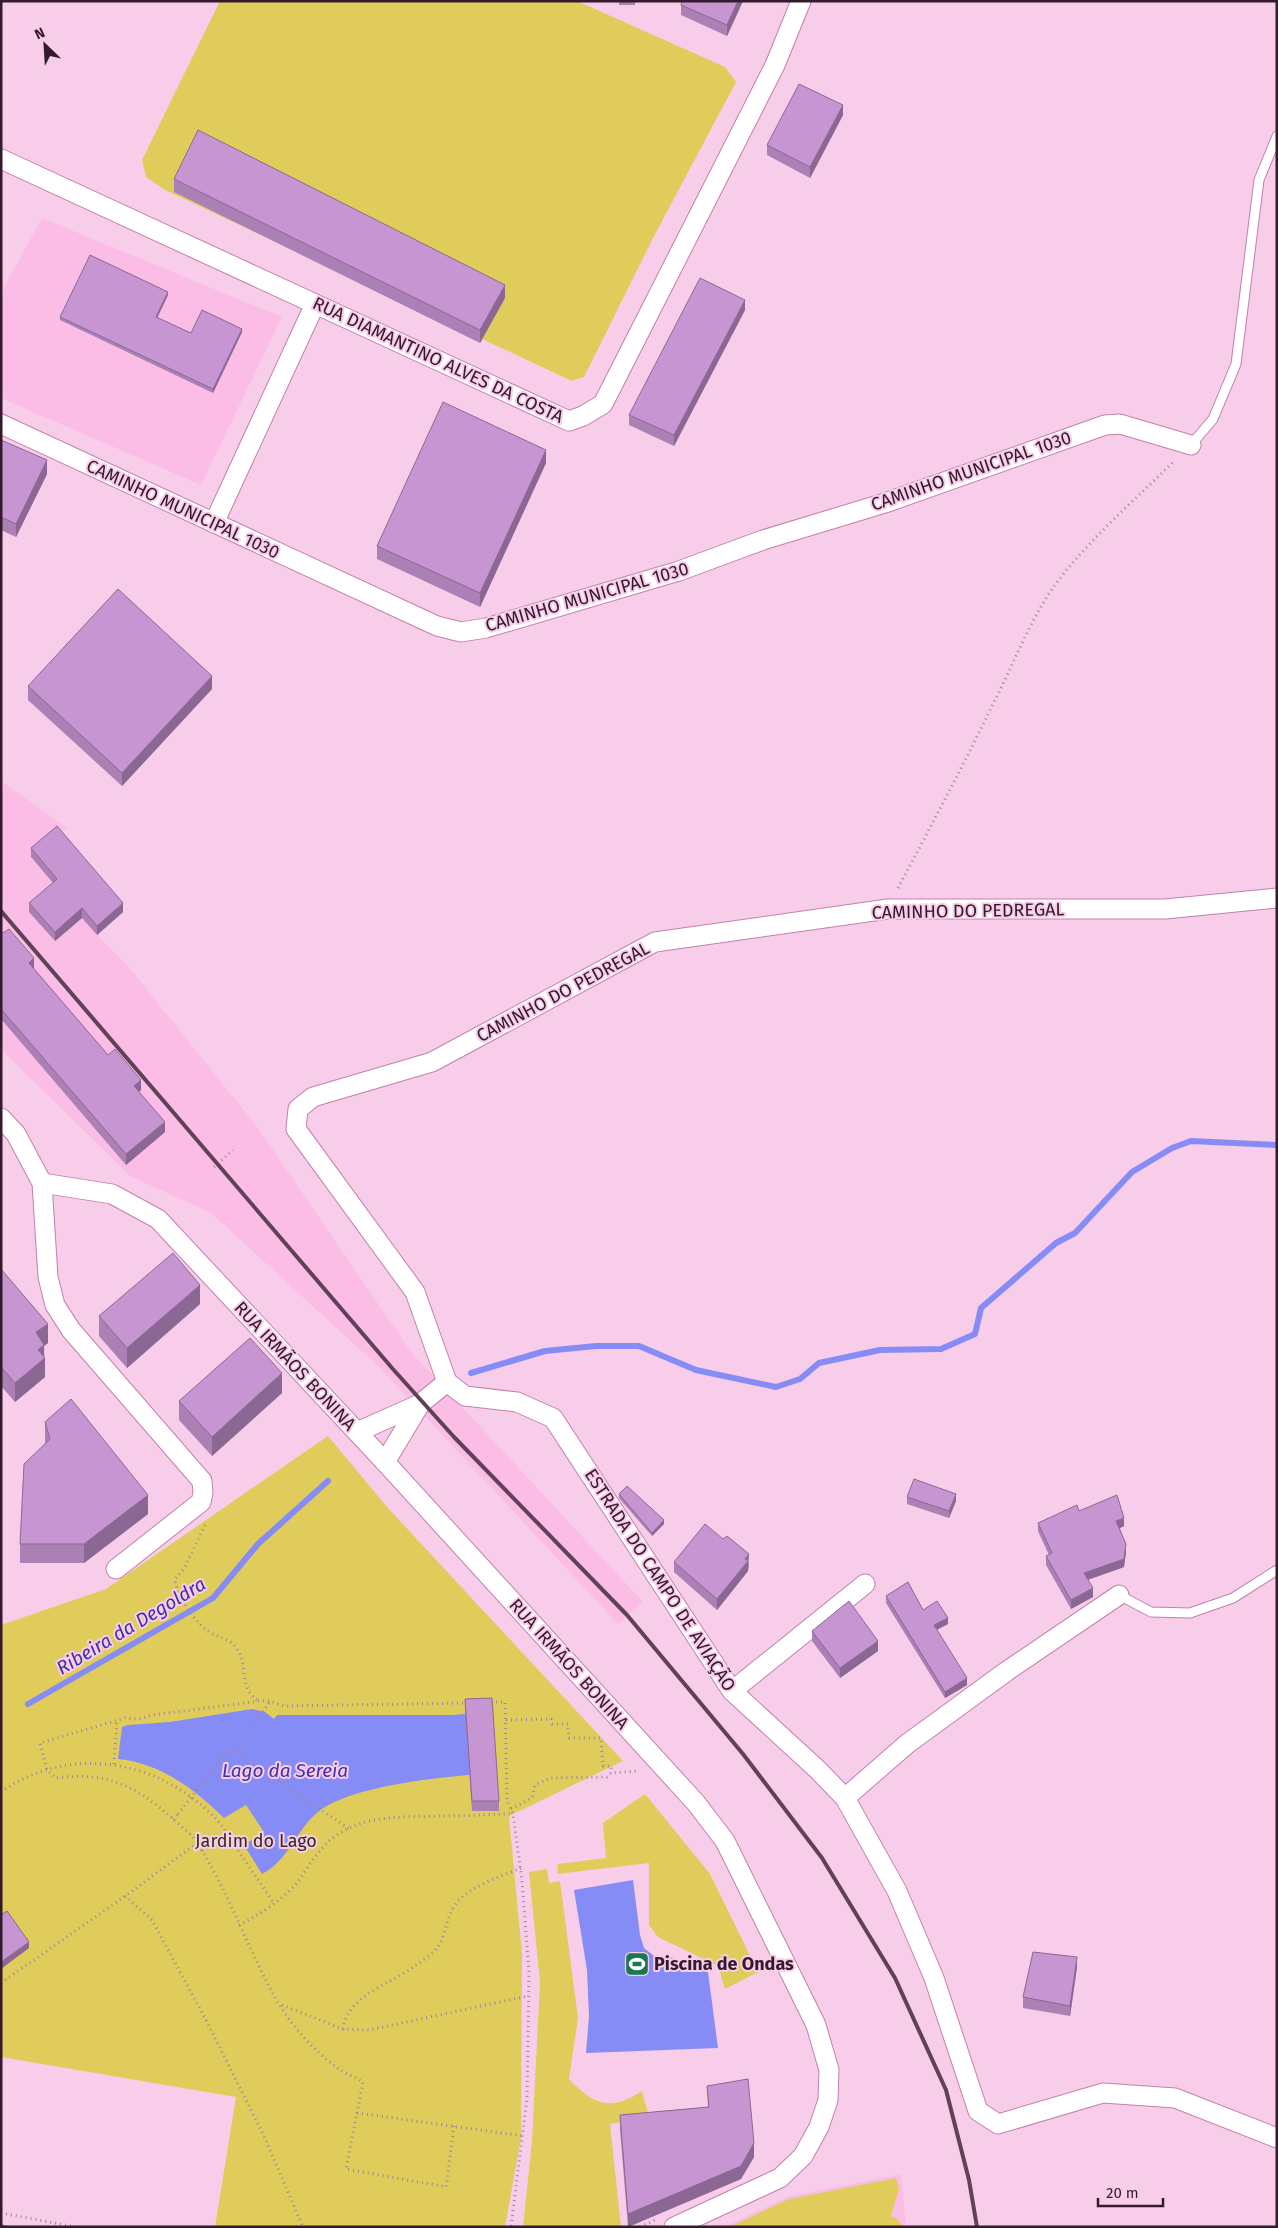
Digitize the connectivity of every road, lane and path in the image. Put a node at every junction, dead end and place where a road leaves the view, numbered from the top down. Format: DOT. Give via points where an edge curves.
graph roads {
  1 [pos="801,1"];
  2 [pos="1277,136"];
  3 [pos="1,159"];
  4 [pos="315,304"];
  5 [pos="1,424"];
  6 [pos="1191,445"];
  7 [pos="214,523"];
  8 [pos="1277,898"];
  9 [pos="888,909"];
  10 [pos="1,1118"];
  11 [pos="233,1150"];
  12 [pos="214,1167"];
  13 [pos="42,1184"];
  14 [pos="448,1382"];
  15 [pos="420,1404"];
  16 [pos="357,1432"];
  17 [pos="385,1462"];
  18 [pos="206,1525"];
  19 [pos="116,1569"];
  20 [pos="1277,1570"];
  21 [pos="865,1584"];
  22 [pos="1119,1595"];
  23 [pos="732,1691"];
  24 [pos="259,1701"];
  25 [pos="270,1701"];
  26 [pos="476,1703"];
  27 [pos="486,1703"];
  28 [pos="506,1720"];
  29 [pos="117,1721"];
  30 [pos="233,1752"];
  31 [pos="114,1764"];
  32 [pos="641,1769"];
  33 [pos="47,1770"];
  34 [pos="611,1773"];
  35 [pos="1,1792"];
  36 [pos="845,1798"];
  37 [pos="511,1808"];
  38 [pos="514,1814"];
  39 [pos="173,1819"];
  40 [pos="349,1829"];
  41 [pos="227,1833"];
  42 [pos="196,1842"];
  43 [pos="202,1852"];
  44 [pos="520,1868"];
  45 [pos="126,1896"];
  46 [pos="273,1902"];
  47 [pos="239,1926"];
  48 [pos="1,1983"];
  49 [pos="528,1996"];
  50 [pos="280,2005"];
  51 [pos="343,2029"];
  52 [pos="358,2112"];
  53 [pos="454,2126"];
  54 [pos="524,2136"];
  55 [pos="1277,2138"];
  56 [pos="1,2213"];
  57 [pos="668,2221"];
  58 [pos="76,2227"];
  59 [pos="303,2227"];
  60 [pos="510,2227"];
  61 [pos="640,2227"];
  1 -- 4 [label="street, RUA DIAMANTINO ALVES DA COSTA" via="775,65 603,404 569,421"];
  2 -- 6 [label="lane" via="1259,180 1236,364 1213,419"];
  3 -- 4 [label="street, RUA DIAMANTINO ALVES DA COSTA"];
  4 -- 7 [label="street"];
  5 -- 7 [label="street, CAMINHO MUNICIPAL 1030"];
  6 -- 7 [label="street, CAMINHO MUNICIPAL 1030" via="1120,424 1104,425 679,571 486,628 461,632 436,626"];
  6 -- 9 [label="path" via="1086,548 1055,586 1018,652"];
  8 -- 9 [label="street, CAMINHO DO PEDREGAL" via="1165,909"];
  9 -- 14 [label="street, CAMINHO DO PEDREGAL" via="655,942 432,1062 314,1097 298,1109 296,1129 415,1292"];
  10 -- 13 [label="street" via="16,1134"];
  11 -- 12 [label="path"];
  13 -- 16 [label="street, RUA IRMÃOS BONINA" via="112,1194 158,1219"];
  13 -- 19 [label="street" via="48,1278 55,1305 71,1330 202,1481 201,1502"];
  14 -- 15 [label="street"];
  14 -- 23 [label="street, ESTRADA DO CAMPO DE AVIAÇÃO" via="465,1396 517,1402 553,1418"];
  15 -- 16 [label="street"];
  15 -- 17 [label="street"];
  16 -- 17 [label="street, RUA IRMÃOS BONINA"];
  17 -- 57 [label="street, RUA IRMÃOS BONINA" via="696,1803 725,1841 816,2025 829,2070 828,2100 820,2127 803,2156 780,2178"];
  18 -- 24 [label="path" via="184,1569 175,1579 176,1588 207,1631 231,1642 238,1650 248,1690"];
  20 -- 22 [label="lane" via="1233,1598 1190,1613 1151,1612"];
  21 -- 23 [label="street"];
  22 -- 36 [label="street" via="907,1744"];
  23 -- 36 [label="street, ESTRADA DO CAMPO DE AVIAÇÃO"];
  24 -- 25 [label="path"];
  24 -- 29 [label="path"];
  25 -- 26 [label="path" via="284,1706"];
  25 -- 30 [label="path"];
  27 -- 28 [label="path" via="505,1702"];
  28 -- 34 [label="path" via="551,1719 552,1724 568,1724 569,1738 601,1738 603,1766 611,1766"];
  28 -- 37 [label="path" via="508,1800"];
  29 -- 31 [label="path"];
  29 -- 33 [label="path" via="40,1743"];
  30 -- 39 [label="path, bridge" via="227,1752"];
  30 -- 40 [label="path"];
  31 -- 33 [label="path" via="58,1766"];
  31 -- 41 [label="path" via="173,1784 218,1821"];
  32 -- 34 [label="path" via="638,1772"];
  33 -- 35 [label="path"];
  33 -- 39 [label="path" via="56,1778 79,1775 103,1778 125,1786"];
  34 -- 37 [label="path" via="607,1777 550,1778 535,1785 532,1798"];
  36 -- 55 [label="street, ESTRADA DO CAMPO DE AVIAÇÃO" via="897,1891 934,1978 978,2111 998,2124 1103,2094 1175,2098"];
  37 -- 38 [label="path"];
  38 -- 40 [label="path" via="398,1816 378,1818"];
  38 -- 44 [label="path"];
  39 -- 42 [label="path"];
  40 -- 46 [label="path" via="327,1843 299,1881"];
  41 -- 43 [label="path"];
  41 -- 46 [label="path"];
  42 -- 43 [label="path"];
  42 -- 45 [label="path"];
  43 -- 47 [label="path"];
  44 -- 49 [label="path"];
  44 -- 51 [label="path" via="485,1883 459,1900 447,1920 439,1946 414,1967 355,2004"];
  45 -- 48 [label="path"];
  45 -- 59 [label="path" via="152,1920 210,2028 260,2127"];
  46 -- 47 [label="path"];
  47 -- 50 [label="path"];
  49 -- 51 [label="path" via="369,2030"];
  49 -- 54 [label="path"];
  50 -- 51 [label="path"];
  50 -- 52 [label="path" via="308,2042 337,2068 363,2082"];
  52 -- 53 [label="path"];
  52 -- 53 [label="path" via="346,2169 446,2186"];
  53 -- 54 [label="path"];
  54 -- 60 [label="path"];
  56 -- 58 [label="path"];
  57 -- 61 [label="path"];
}
